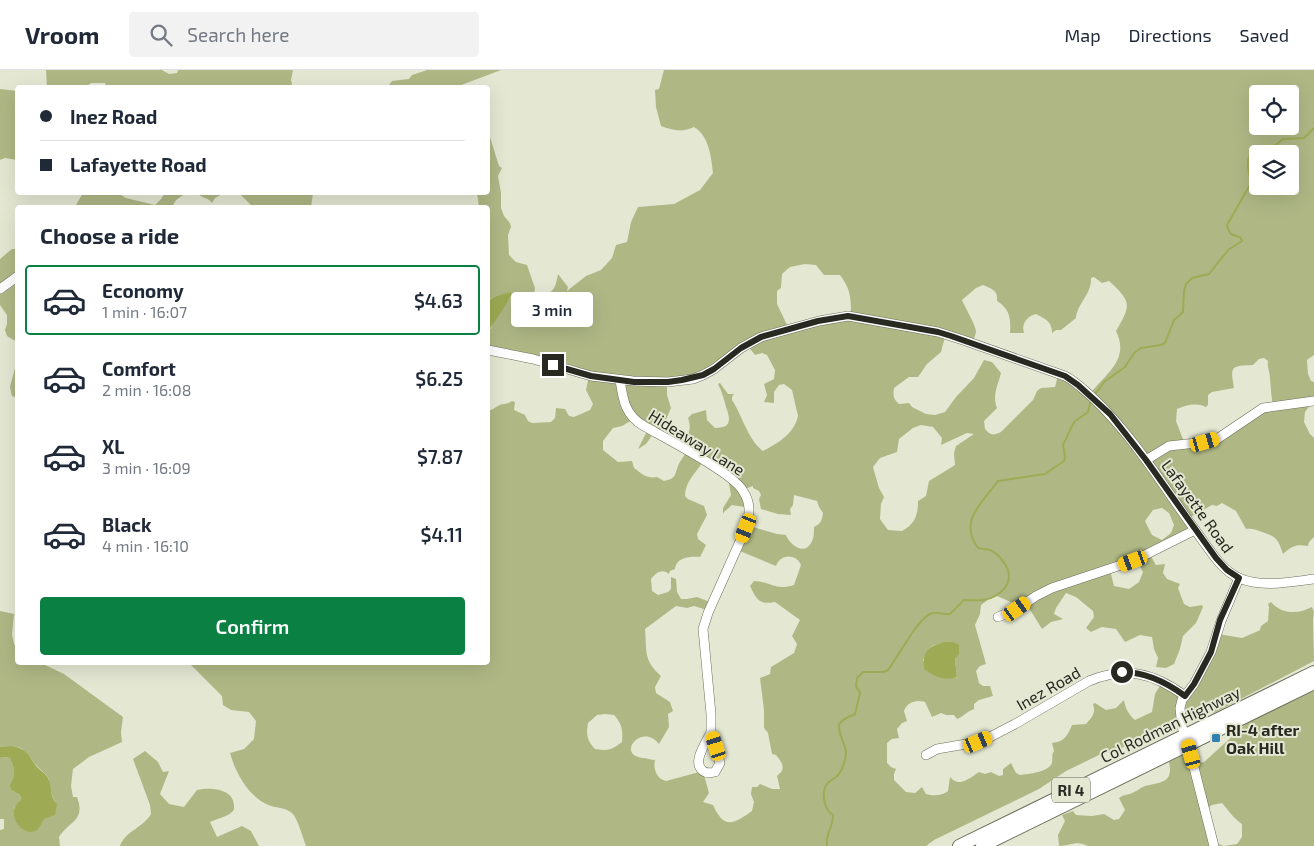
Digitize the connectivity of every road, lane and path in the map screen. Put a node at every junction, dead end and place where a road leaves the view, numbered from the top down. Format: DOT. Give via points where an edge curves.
graph roads {
  1 [pos="15,278"];
  2 [pos="0,289"];
  3 [pos="490,350"];
  4 [pos="620,380"];
  5 [pos="1314,401"];
  6 [pos="1146,460"];
  7 [pos="1195,530"];
  8 [pos="1239,578"];
  9 [pos="1314,579"];
  10 [pos="998,617"];
  11 [pos="1314,672"];
  12 [pos="1314,683"];
  13 [pos="1185,696"];
  14 [pos="711,732"];
  15 [pos="1186,739"];
  16 [pos="926,755"];
  17 [pos="959,846"];
  18 [pos="982,846"];
  19 [pos="1214,846"];
  1 -- 2 [label="street"];
  3 -- 4 [label="street, Lafayette Road" via="533,358 591,376"];
  4 -- 6 [label="street, Lafayette Road" via="668,382 693,379 714,369 761,337 848,316 938,332 1065,376 1110,414"];
  4 -- 14 [label="street, Hideaway Lane" via="625,407 632,418 727,475 748,499 750,516 746,528 703,629"];
  5 -- 6 [label="street" via="1263,408 1216,439 1168,446"];
  6 -- 7 [label="street, Lafayette Road"];
  7 -- 8 [label="street, Lafayette Road" via="1227,570"];
  7 -- 10 [label="street" via="1133,561 1052,588"];
  8 -- 9 [label="street, Lafayette Road" via="1274,584"];
  8 -- 13 [label="street" via="1220,620 1211,652"];
  11 -- 15 [label="highway, Col Rodman Highway / RI 4"];
  12 -- 15 [label="highway, Col Rodman Highway / RI 4"];
  13 -- 15 [label="street" via="1180,711"];
  13 -- 16 [label="street, Inez Road" via="1166,683 1146,676 1122,672 1099,676 990,737"];
  15 -- 17 [label="highway, Col Rodman Highway / RI 4"];
  15 -- 18 [label="highway, Col Rodman Highway / RI 4"];
  15 -- 19 [label="street"];
}
